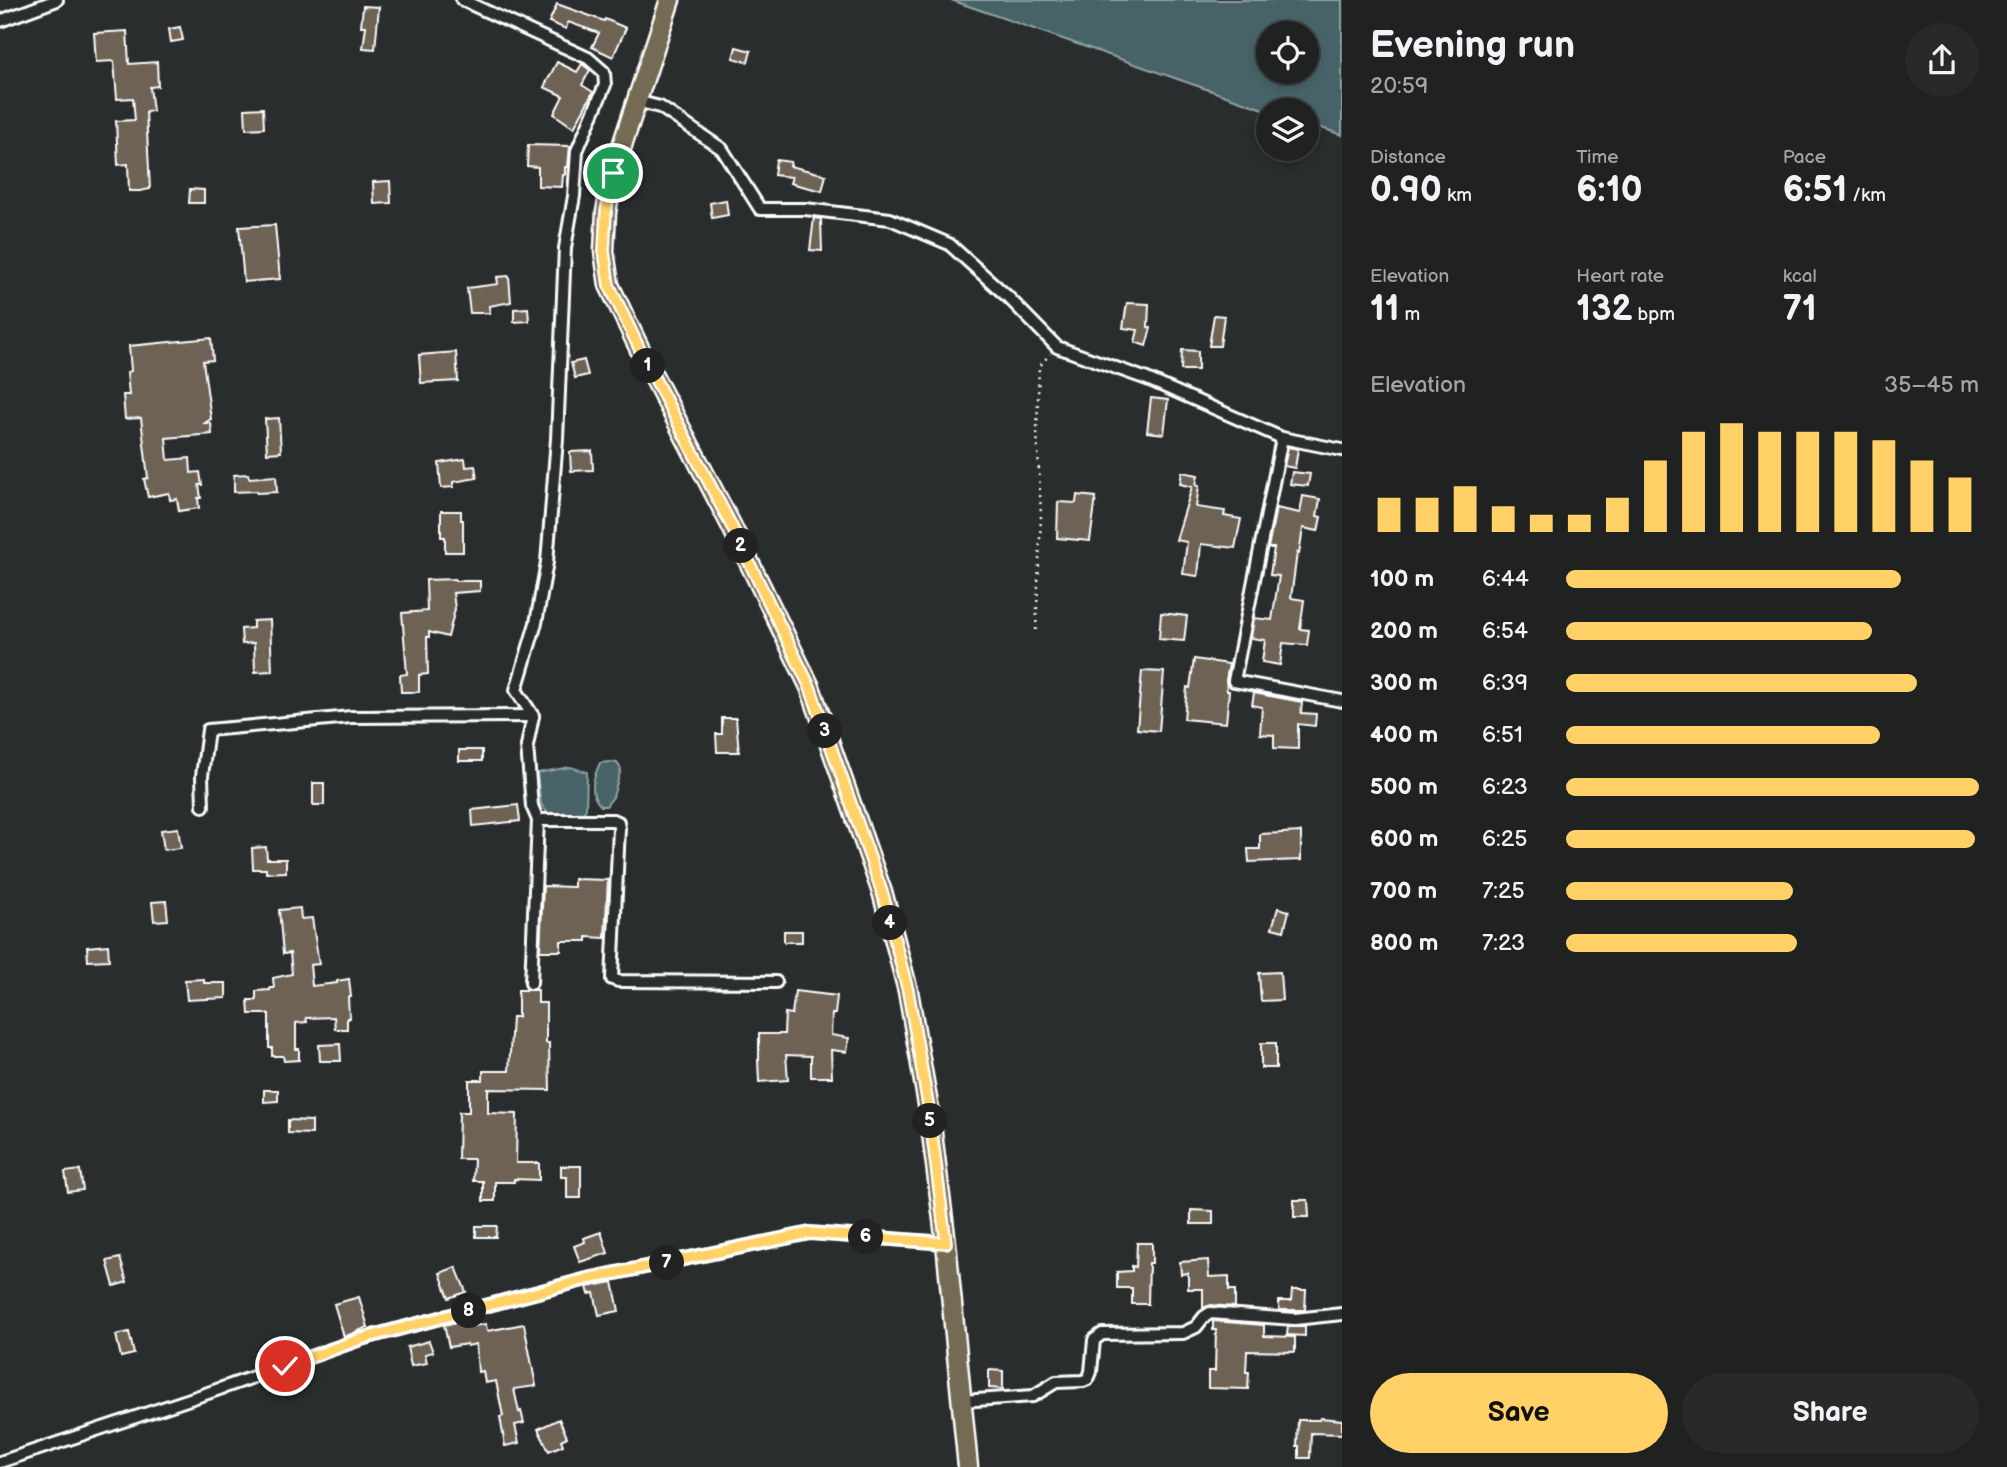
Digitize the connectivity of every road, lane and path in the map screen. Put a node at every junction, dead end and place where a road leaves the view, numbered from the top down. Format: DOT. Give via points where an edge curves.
graph roads {
  1 [pos="57,0"];
  2 [pos="463,0"];
  3 [pos="670,0"];
  4 [pos="0,21"];
  5 [pos="636,101"];
  6 [pos="1057,346"];
  7 [pos="1282,438"];
  8 [pos="1342,450"];
  9 [pos="1035,630"];
  10 [pos="1342,701"];
  11 [pos="533,716"];
  12 [pos="203,806"];
  13 [pos="538,820"];
  14 [pos="776,982"];
  15 [pos="531,983"];
  16 [pos="946,1243"];
  17 [pos="1342,1314"];
  18 [pos="962,1401"];
  19 [pos="0,1462"];
  20 [pos="968,1467"];
  1 -- 4 [label="street"];
  2 -- 11 [label="street" via="588,58 604,72 605,85 577,151 565,248 547,562 536,623 516,686"];
  3 -- 5 [label="main road"];
  5 -- 6 [label="street" via="660,107 722,149 760,209 890,219 949,244"];
  5 -- 16 [label="main road" via="606,212 604,251 609,285 810,687 883,895 908,991"];
  6 -- 7 [label="street" via="1147,379"];
  6 -- 9 [label="path" via="1039,367 1041,516"];
  7 -- 8 [label="street"];
  7 -- 10 [label="street" via="1234,681"];
  11 -- 12 [label="street" via="351,717 208,730"];
  11 -- 13 [label="street" via="527,746 532,806"];
  13 -- 14 [label="street" via="618,822 612,979"];
  13 -- 15 [label="street"];
  16 -- 18 [label="main road"];
  16 -- 19 [label="street" via="810,1233 587,1279 361,1339"];
  17 -- 18 [label="street" via="1295,1319 1210,1313 1183,1333 1102,1334 1094,1340 1088,1379 1056,1382 1033,1396"];
  18 -- 20 [label="main road"];
}
